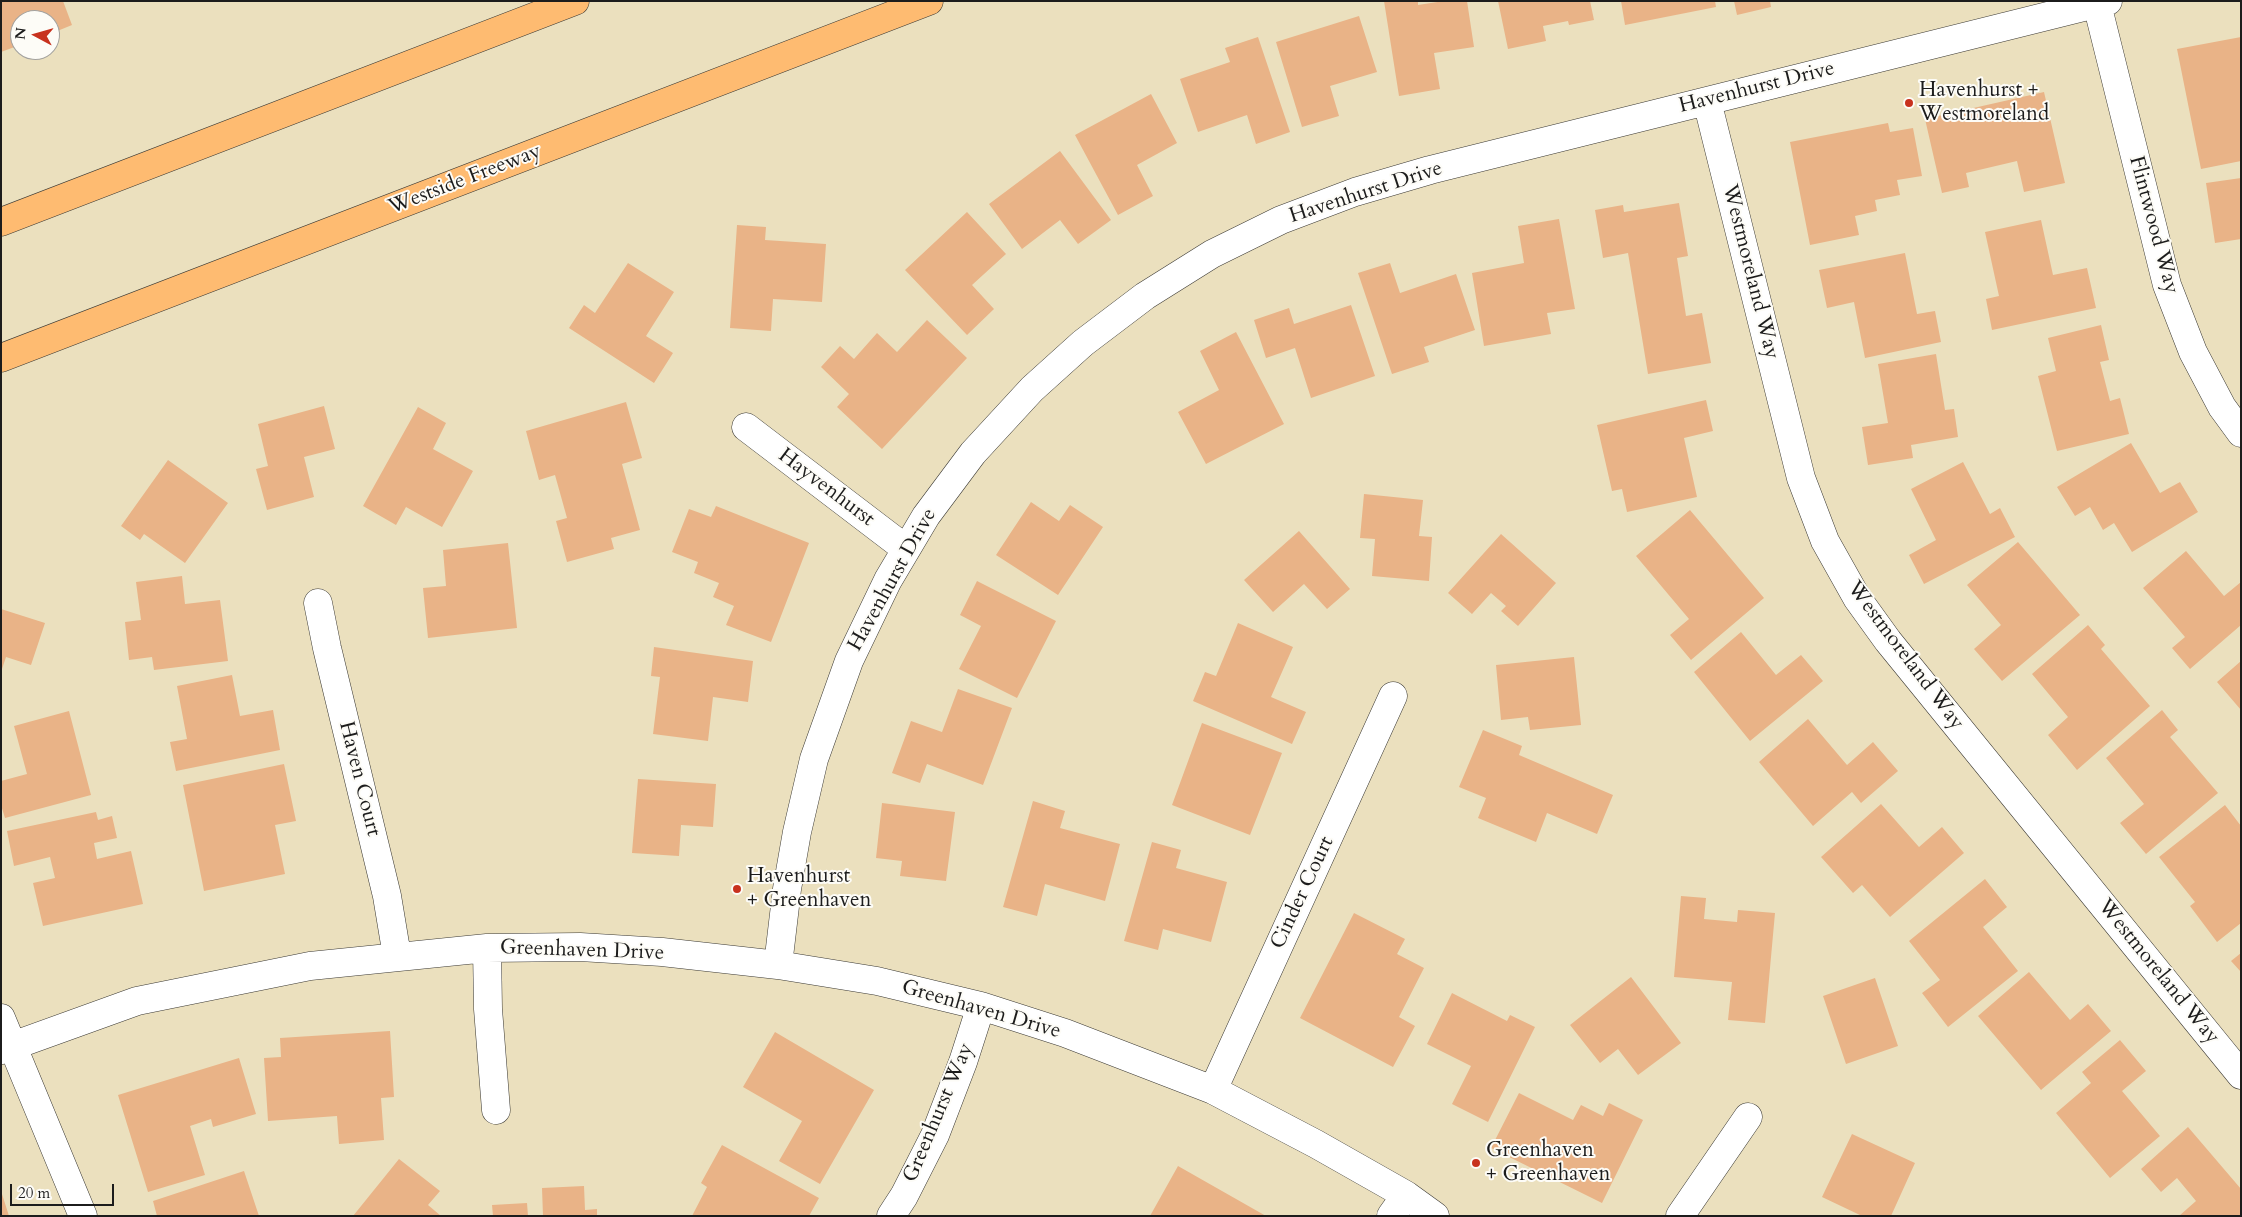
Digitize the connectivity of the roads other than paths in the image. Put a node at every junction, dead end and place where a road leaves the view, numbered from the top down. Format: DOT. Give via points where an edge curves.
graph roads {
  1 [pos="574,1"];
  2 [pos="929,1"];
  3 [pos="2102,3"];
  4 [pos="1707,100"];
  5 [pos="1,222"];
  6 [pos="1,358"];
  7 [pos="746,427"];
  8 [pos="2241,433"];
  9 [pos="906,549"];
  10 [pos="318,602"];
  11 [pos="1394,696"];
  12 [pos="487,948"];
  13 [pos="397,956"];
  14 [pos="778,965"];
  15 [pos="981,1006"];
  16 [pos="1,1018"];
  17 [pos="7,1048"];
  18 [pos="2241,1075"];
  19 [pos="1213,1090"];
  20 [pos="496,1110"];
  21 [pos="1748,1117"];
  22 [pos="1398,1206"];
  23 [pos="83,1216"];
  24 [pos="891,1216"];
  25 [pos="1435,1216"];
  26 [pos="1680,1216"];
  1 -- 5 [label="highway"];
  2 -- 6 [label="highway, Westside Freeway"];
  3 -- 4 [label="street, Havenhurst Drive"];
  3 -- 8 [label="street, Flintwood Way" via="2167,285 2193,352 2222,407"];
  4 -- 9 [label="street, Havenhurst Drive" via="1355,192 1281,220 1212,254 1145,296 1083,343 1032,389 973,453"];
  4 -- 18 [label="street, Westmoreland Way" via="1801,478 1825,541 1857,598 1888,641"];
  7 -- 9 [label="street, Hayvenhurst"];
  9 -- 14 [label="street, Havenhurst Drive" via="849,660 814,759 788,880"];
  10 -- 13 [label="street, Haven Court" via="387,896"];
  11 -- 19 [label="street, Cinder Court"];
  12 -- 13 [label="street, Greenhaven Drive"];
  12 -- 14 [label="street, Greenhaven Drive" via="589,947"];
  12 -- 20 [label="street, Greenhaven Drive"];
  13 -- 17 [label="street, Greenhaven Drive" via="310,966 137,1001"];
  14 -- 15 [label="street, Greenhaven Drive" via="877,981"];
  15 -- 19 [label="street, Greenhaven Drive" via="1065,1033"];
  15 -- 24 [label="street, Greenhurst Way" via="935,1135"];
  16 -- 17 [label="street"];
  17 -- 23 [label="street"];
  19 -- 22 [label="street, Greenhaven Drive" via="1316,1144"];
  21 -- 26 [label="street"];
  22 -- 25 [label="street, Greenhaven Drive"];
}
